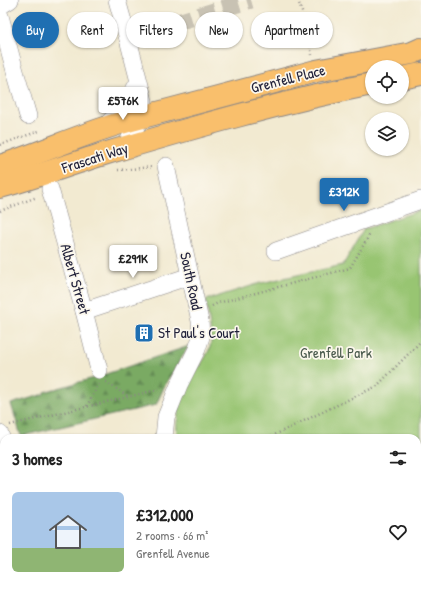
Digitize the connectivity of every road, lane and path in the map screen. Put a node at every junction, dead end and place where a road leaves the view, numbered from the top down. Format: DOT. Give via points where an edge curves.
graph roads {
  1 [pos="10,0"];
  2 [pos="117,0"];
  3 [pos="298,0"];
  4 [pos="0,6"];
  5 [pos="302,12"];
  6 [pos="0,16"];
  7 [pos="126,32"];
  8 [pos="130,48"];
  9 [pos="421,49"];
  10 [pos="421,74"];
  11 [pos="409,77"];
  12 [pos="138,83"];
  13 [pos="365,86"];
  14 [pos="147,111"];
  15 [pos="28,116"];
  16 [pos="105,127"];
  17 [pos="190,128"];
  18 [pos="34,133"];
  19 [pos="0,145"];
  20 [pos="125,148"];
  21 [pos="0,166"];
  22 [pos="166,166"];
  23 [pos="0,187"];
  24 [pos="46,191"];
  25 [pos="421,200"];
  26 [pos="0,211"];
  27 [pos="371,233"];
  28 [pos="276,251"];
  29 [pos="190,276"];
  30 [pos="207,310"];
  31 [pos="84,311"];
  32 [pos="421,341"];
  33 [pos="99,370"];
  34 [pos="179,385"];
  35 [pos="129,397"];
  36 [pos="87,406"];
  37 [pos="4,430"];
  38 [pos="164,434"];
  39 [pos="276,434"];
  1 -- 4 [label="street"];
  2 -- 7 [label="street"];
  3 -- 5 [label="path"];
  6 -- 15 [label="street"];
  8 -- 12 [label="street"];
  9 -- 14 [label="main road, Grenfell Place"];
  10 -- 11 [label="main road"];
  12 -- 14 [label="street"];
  12 -- 16 [label="street" via="126,104"];
  13 -- 17 [label="main road, Grenfell Place"];
  14 -- 16 [label="main road, Grenfell Place"];
  14 -- 17 [label="street" via="177,126"];
  14 -- 20 [label="street"];
  16 -- 21 [label="main road, Frascati Way"];
  17 -- 20 [label="main road, Frascati Way"];
  18 -- 19 [label="path"];
  20 -- 23 [label="main road, Frascati Way"];
  22 -- 29 [label="street, South Road"];
  24 -- 26 [label="path"];
  24 -- 31 [label="street, Albert Street"];
  25 -- 28 [label="street"];
  27 -- 30 [label="path" via="350,268 218,303"];
  29 -- 31 [label="street"];
  29 -- 34 [label="street, South Road" via="201,337"];
  31 -- 33 [label="street, Albert Street"];
  32 -- 39 [label="path" via="377,386"];
  34 -- 35 [label="path"];
  34 -- 38 [label="street, South Road" via="166,417"];
  35 -- 36 [label="path"];
  35 -- 36 [label="path" via="101,379"];
  36 -- 37 [label="path"];
}
